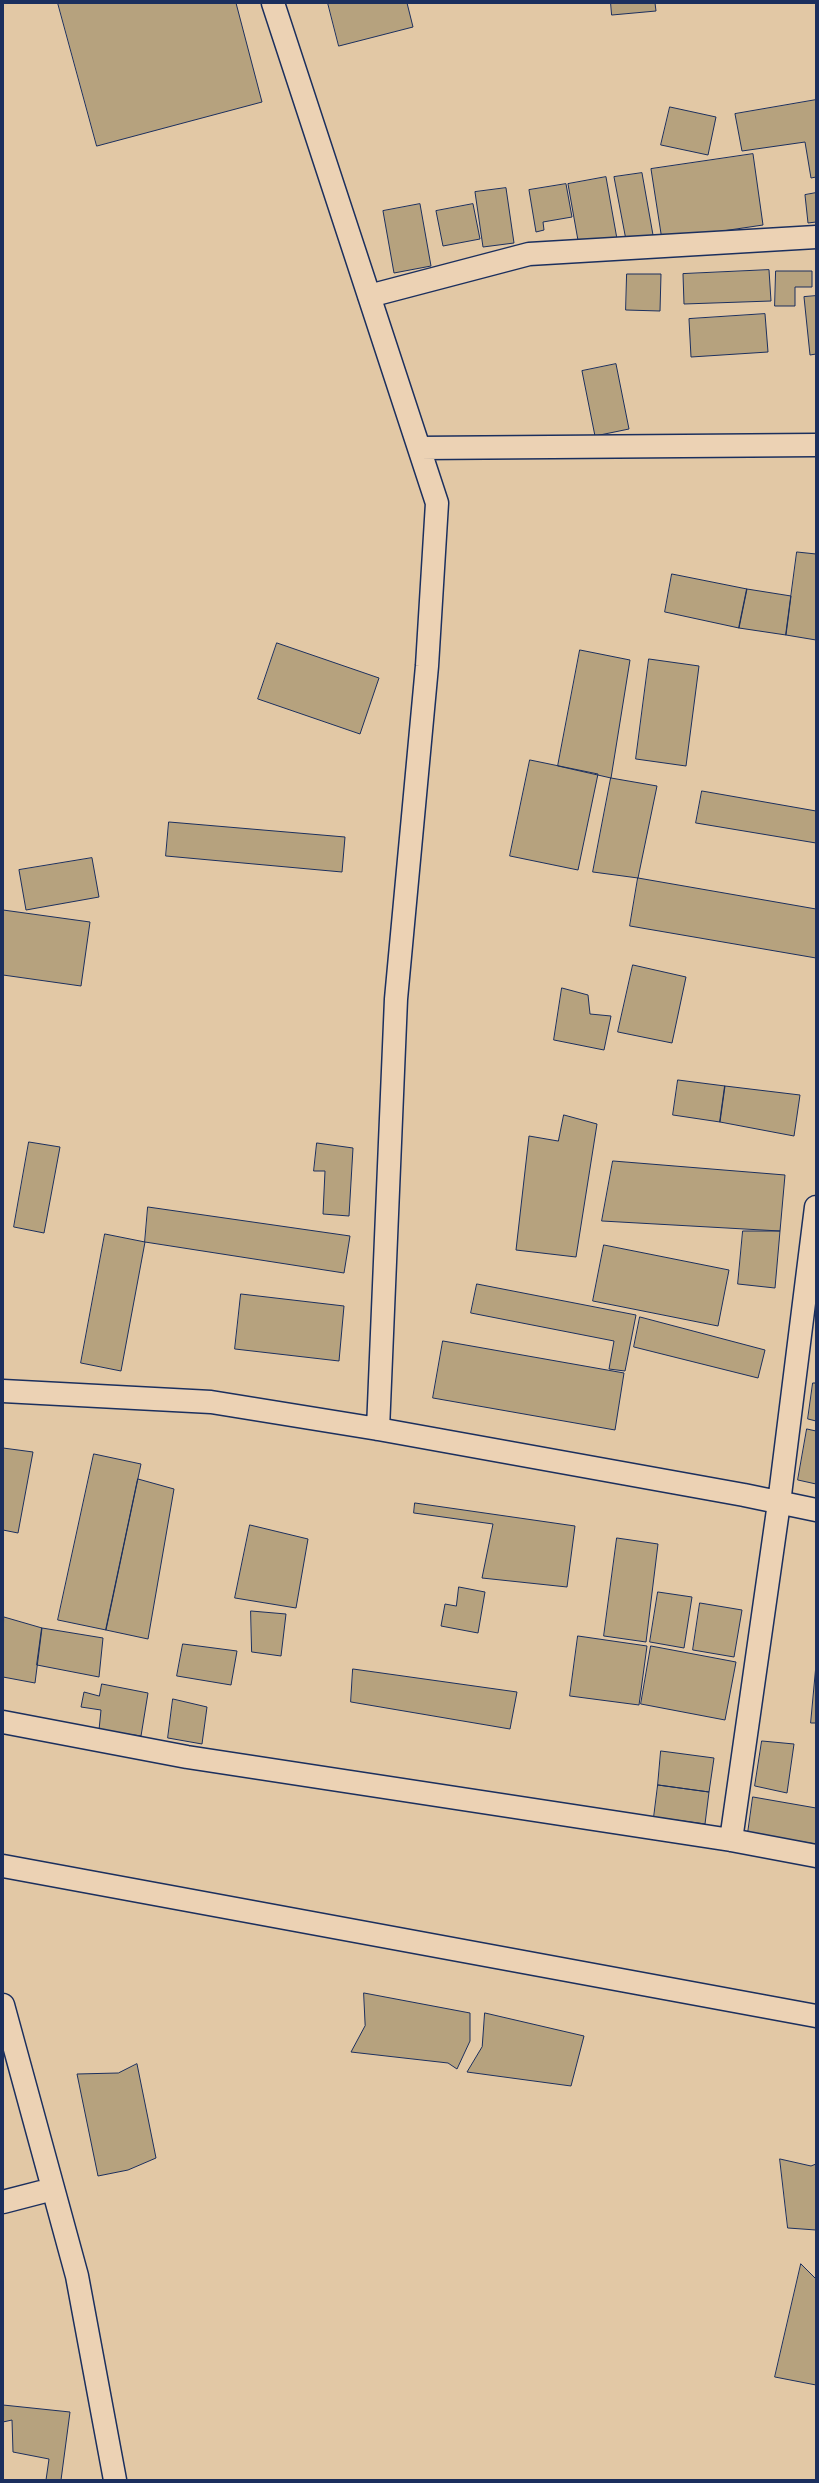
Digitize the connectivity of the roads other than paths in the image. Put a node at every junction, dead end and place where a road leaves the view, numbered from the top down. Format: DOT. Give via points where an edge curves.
graph roads {
  1 [pos="273,3"];
  2 [pos="816,237"];
  3 [pos="369,296"];
  4 [pos="816,445"];
  5 [pos="420,448"];
  6 [pos="816,1207"];
  7 [pos="3,1391"];
  8 [pos="378,1429"];
  9 [pos="779,1503"];
  10 [pos="816,1510"];
  11 [pos="3,1722"];
  12 [pos="731,1840"];
  13 [pos="816,1856"];
  14 [pos="3,1866"];
  15 [pos="3,2005"];
  16 [pos="816,2016"];
  17 [pos="53,2189"];
  18 [pos="3,2202"];
  19 [pos="115,2480"];
  1 -- 3 [label="street"];
  2 -- 3 [label="street" via="529,254"];
  3 -- 5 [label="street"];
  4 -- 5 [label="street"];
  5 -- 8 [label="street" via="437,503 427,666 396,999"];
  6 -- 9 [label="street"];
  7 -- 8 [label="street" via="211,1402"];
  8 -- 9 [label="street"];
  9 -- 10 [label="street"];
  9 -- 12 [label="street"];
  11 -- 12 [label="street" via="187,1757"];
  12 -- 13 [label="street"];
  14 -- 16 [label="street"];
  15 -- 17 [label="street"];
  17 -- 18 [label="street"];
  17 -- 19 [label="street" via="77,2276"];
}
